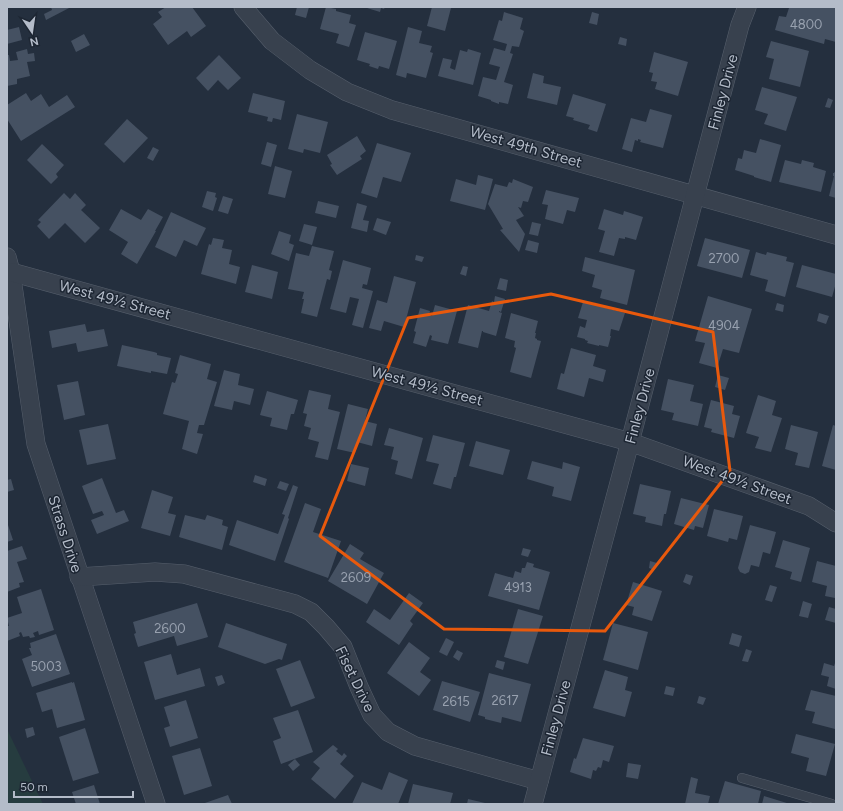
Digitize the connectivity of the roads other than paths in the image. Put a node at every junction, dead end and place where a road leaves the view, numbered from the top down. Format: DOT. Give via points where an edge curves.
graph roads {
  1 [pos="243,7"];
  2 [pos="747,7"];
  3 [pos="696,195"];
  4 [pos="836,235"];
  5 [pos="9,264"];
  6 [pos="630,442"];
  7 [pos="836,523"];
  8 [pos="79,577"];
  9 [pos="742,778"];
  10 [pos="539,781"];
  11 [pos="156,804"];
  12 [pos="533,804"];
  13 [pos="832,804"];
  1 -- 3 [label="street, West 49th Street" via="272,40 310,70 347,92 392,110"];
  2 -- 3 [label="street, Finley Drive" via="740,25"];
  3 -- 4 [label="street, West 49th Street"];
  3 -- 6 [label="street, Finley Drive"];
  5 -- 6 [label="street, West 49½ Street"];
  5 -- 8 [label="street, Strass Drive" via="36,444"];
  6 -- 7 [label="street, West 49½ Street" via="808,506"];
  6 -- 10 [label="street, Finley Drive"];
  8 -- 10 [label="street, Fiset Drive" via="156,572 184,574 295,604 311,612 343,647 372,715 388,732 414,746"];
  8 -- 11 [label="street, Strass Drive"];
  9 -- 13 [label="lane"];
  10 -- 12 [label="street, Finley Drive"];
}
